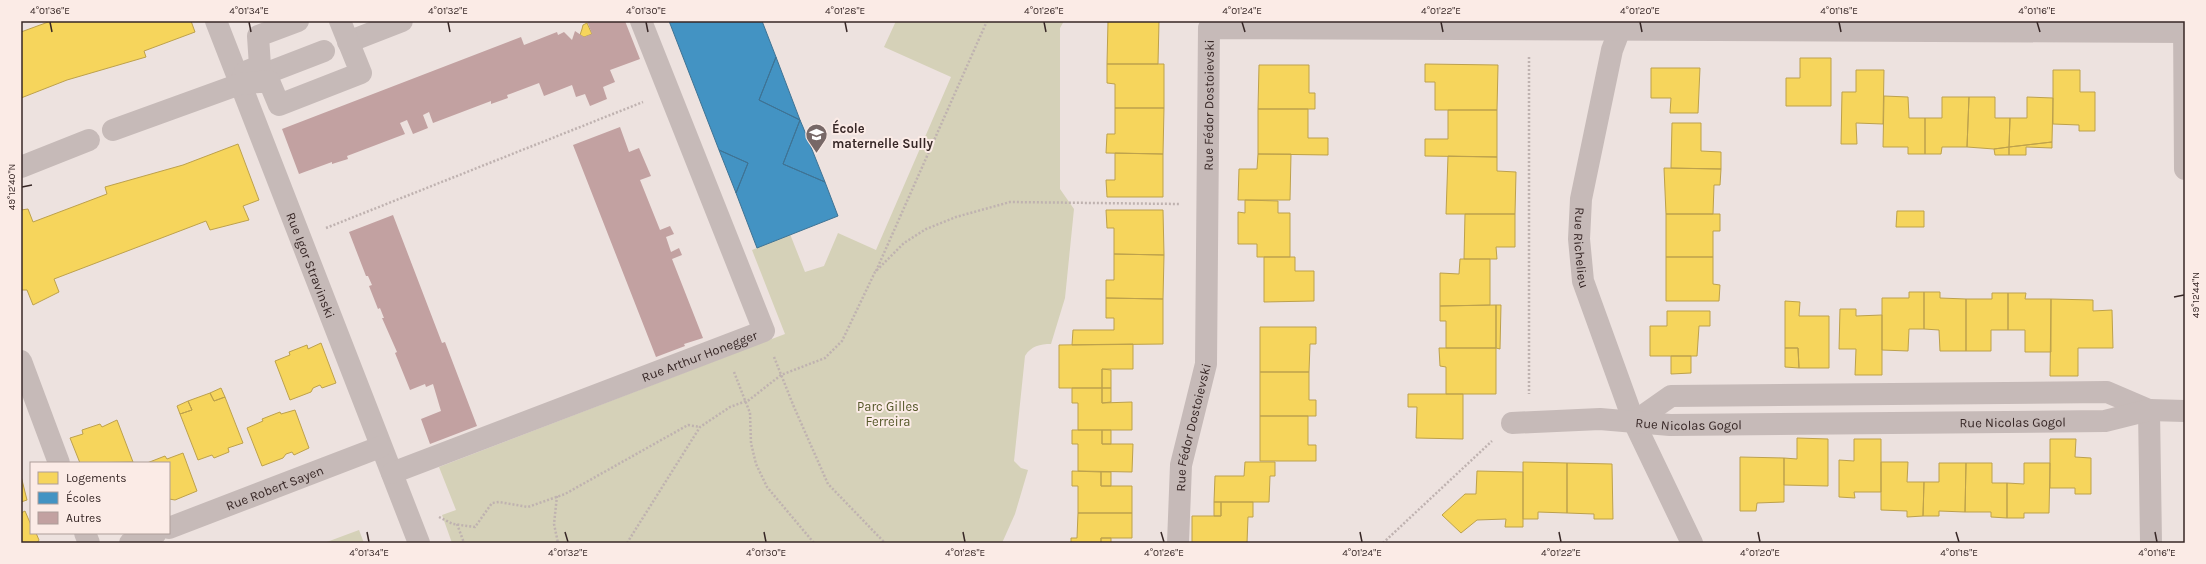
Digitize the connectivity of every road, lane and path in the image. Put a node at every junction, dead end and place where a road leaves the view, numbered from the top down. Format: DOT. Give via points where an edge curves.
graph roads {
  1 [pos="216,21"];
  2 [pos="298,21"];
  3 [pos="340,21"];
  4 [pos="402,21"];
  5 [pos="641,21"];
  6 [pos="987,21"];
  7 [pos="1209,24"];
  8 [pos="1622,25"];
  9 [pos="2185,28"];
  10 [pos="1528,29"];
  11 [pos="348,42"];
  12 [pos="324,50"];
  13 [pos="240,84"];
  14 [pos="670,92"];
  15 [pos="113,130"];
  16 [pos="89,140"];
  17 [pos="21,167"];
  18 [pos="2185,169"];
  19 [pos="1208,204"];
  20 [pos="300,238"];
  21 [pos="875,272"];
  22 [pos="764,331"];
  23 [pos="724,346"];
  24 [pos="21,361"];
  25 [pos="781,375"];
  26 [pos="746,401"];
  27 [pos="2149,410"];
  28 [pos="2185,411"];
  29 [pos="1634,422"];
  30 [pos="1520,423"];
  31 [pos="700,427"];
  32 [pos="380,447"];
  33 [pos="59,462"];
  34 [pos="392,473"];
  35 [pos="557,496"];
  36 [pos="403,504"];
  37 [pos="457,524"];
  38 [pos="170,528"];
  39 [pos="153,534"];
  40 [pos="130,543"];
  41 [pos="419,543"];
  42 [pos="464,543"];
  43 [pos="558,543"];
  44 [pos="627,543"];
  45 [pos="814,543"];
  46 [pos="885,543"];
  47 [pos="1178,543"];
  48 [pos="1382,543"];
  49 [pos="1692,543"];
  50 [pos="2151,543"];
  1 -- 13 [label="street, Rue Igor Stravinski"];
  2 -- 13 [label="street" via="258,36 260,66 245,72"];
  3 -- 11 [label="street"];
  4 -- 11 [label="street"];
  5 -- 14 [label="street, Rue Arthur Honegger"];
  6 -- 21 [label="path"];
  7 -- 10 [label="street, Rue Fédor Dostoievski"];
  7 -- 19 [label="street, Rue Fédor Dostoievski"];
  8 -- 9 [label="street, Rue Fédor Dostoievski"];
  8 -- 10 [label="street, Rue Fédor Dostoievski"];
  8 -- 29 [label="street, Rue Richelieu" via="1612,50 1581,199 1579,239 1583,281"];
  9 -- 18 [label="street"];
  10 -- 30 [label="path"];
  11 -- 13 [label="street" via="361,73 280,105 268,81"];
  12 -- 13 [label="street"];
  13 -- 15 [label="street"];
  13 -- 20 [label="street, Rue Igor Stravinski"];
  14 -- 20 [label="path"];
  14 -- 22 [label="street, Rue Arthur Honegger"];
  16 -- 17 [label="street"];
  19 -- 21 [label="path" via="1010,202 956,217 926,229 904,243"];
  19 -- 47 [label="street, Rue Fédor Dostoievski" via="1206,364 1181,465"];
  20 -- 32 [label="street, Rue Igor Stravinski"];
  21 -- 25 [label="path" via="842,341 825,358"];
  22 -- 23 [label="street, Rue Arthur Honegger"];
  22 -- 25 [label="path"];
  23 -- 26 [label="path"];
  23 -- 34 [label="street, Rue Arthur Honegger"];
  24 -- 33 [label="street"];
  25 -- 26 [label="path"];
  25 -- 46 [label="path" via="828,484"];
  26 -- 31 [label="path" via="730,407"];
  26 -- 45 [label="path" via="750,412 751,443 756,464 764,481"];
  27 -- 28 [label="street, Rue Nicolas Gogol"];
  27 -- 29 [label="street, Rue Nicolas Gogol" via="2105,421 1678,425"];
  27 -- 29 [label="street, Rue Nicolas Gogol" via="2107,392 1671,396"];
  27 -- 50 [label="street"];
  29 -- 30 [label="street" via="1600,419"];
  29 -- 49 [label="street, Rue Richelieu"];
  30 -- 48 [label="path"];
  31 -- 35 [label="path" via="688,425 613,468"];
  31 -- 44 [label="path"];
  32 -- 34 [label="street, Rue Igor Stravinski"];
  32 -- 38 [label="street, Rue Robert Sayen"];
  34 -- 36 [label="street, Rue Igor Stravinski"];
  35 -- 37 [label="path" via="528,507 492,503 475,527"];
  35 -- 43 [label="path" via="554,524"];
  36 -- 37 [label="path"];
  36 -- 41 [label="street, Rue Igor Stravinski"];
  37 -- 42 [label="path"];
  39 -- 40 [label="street"];
}
